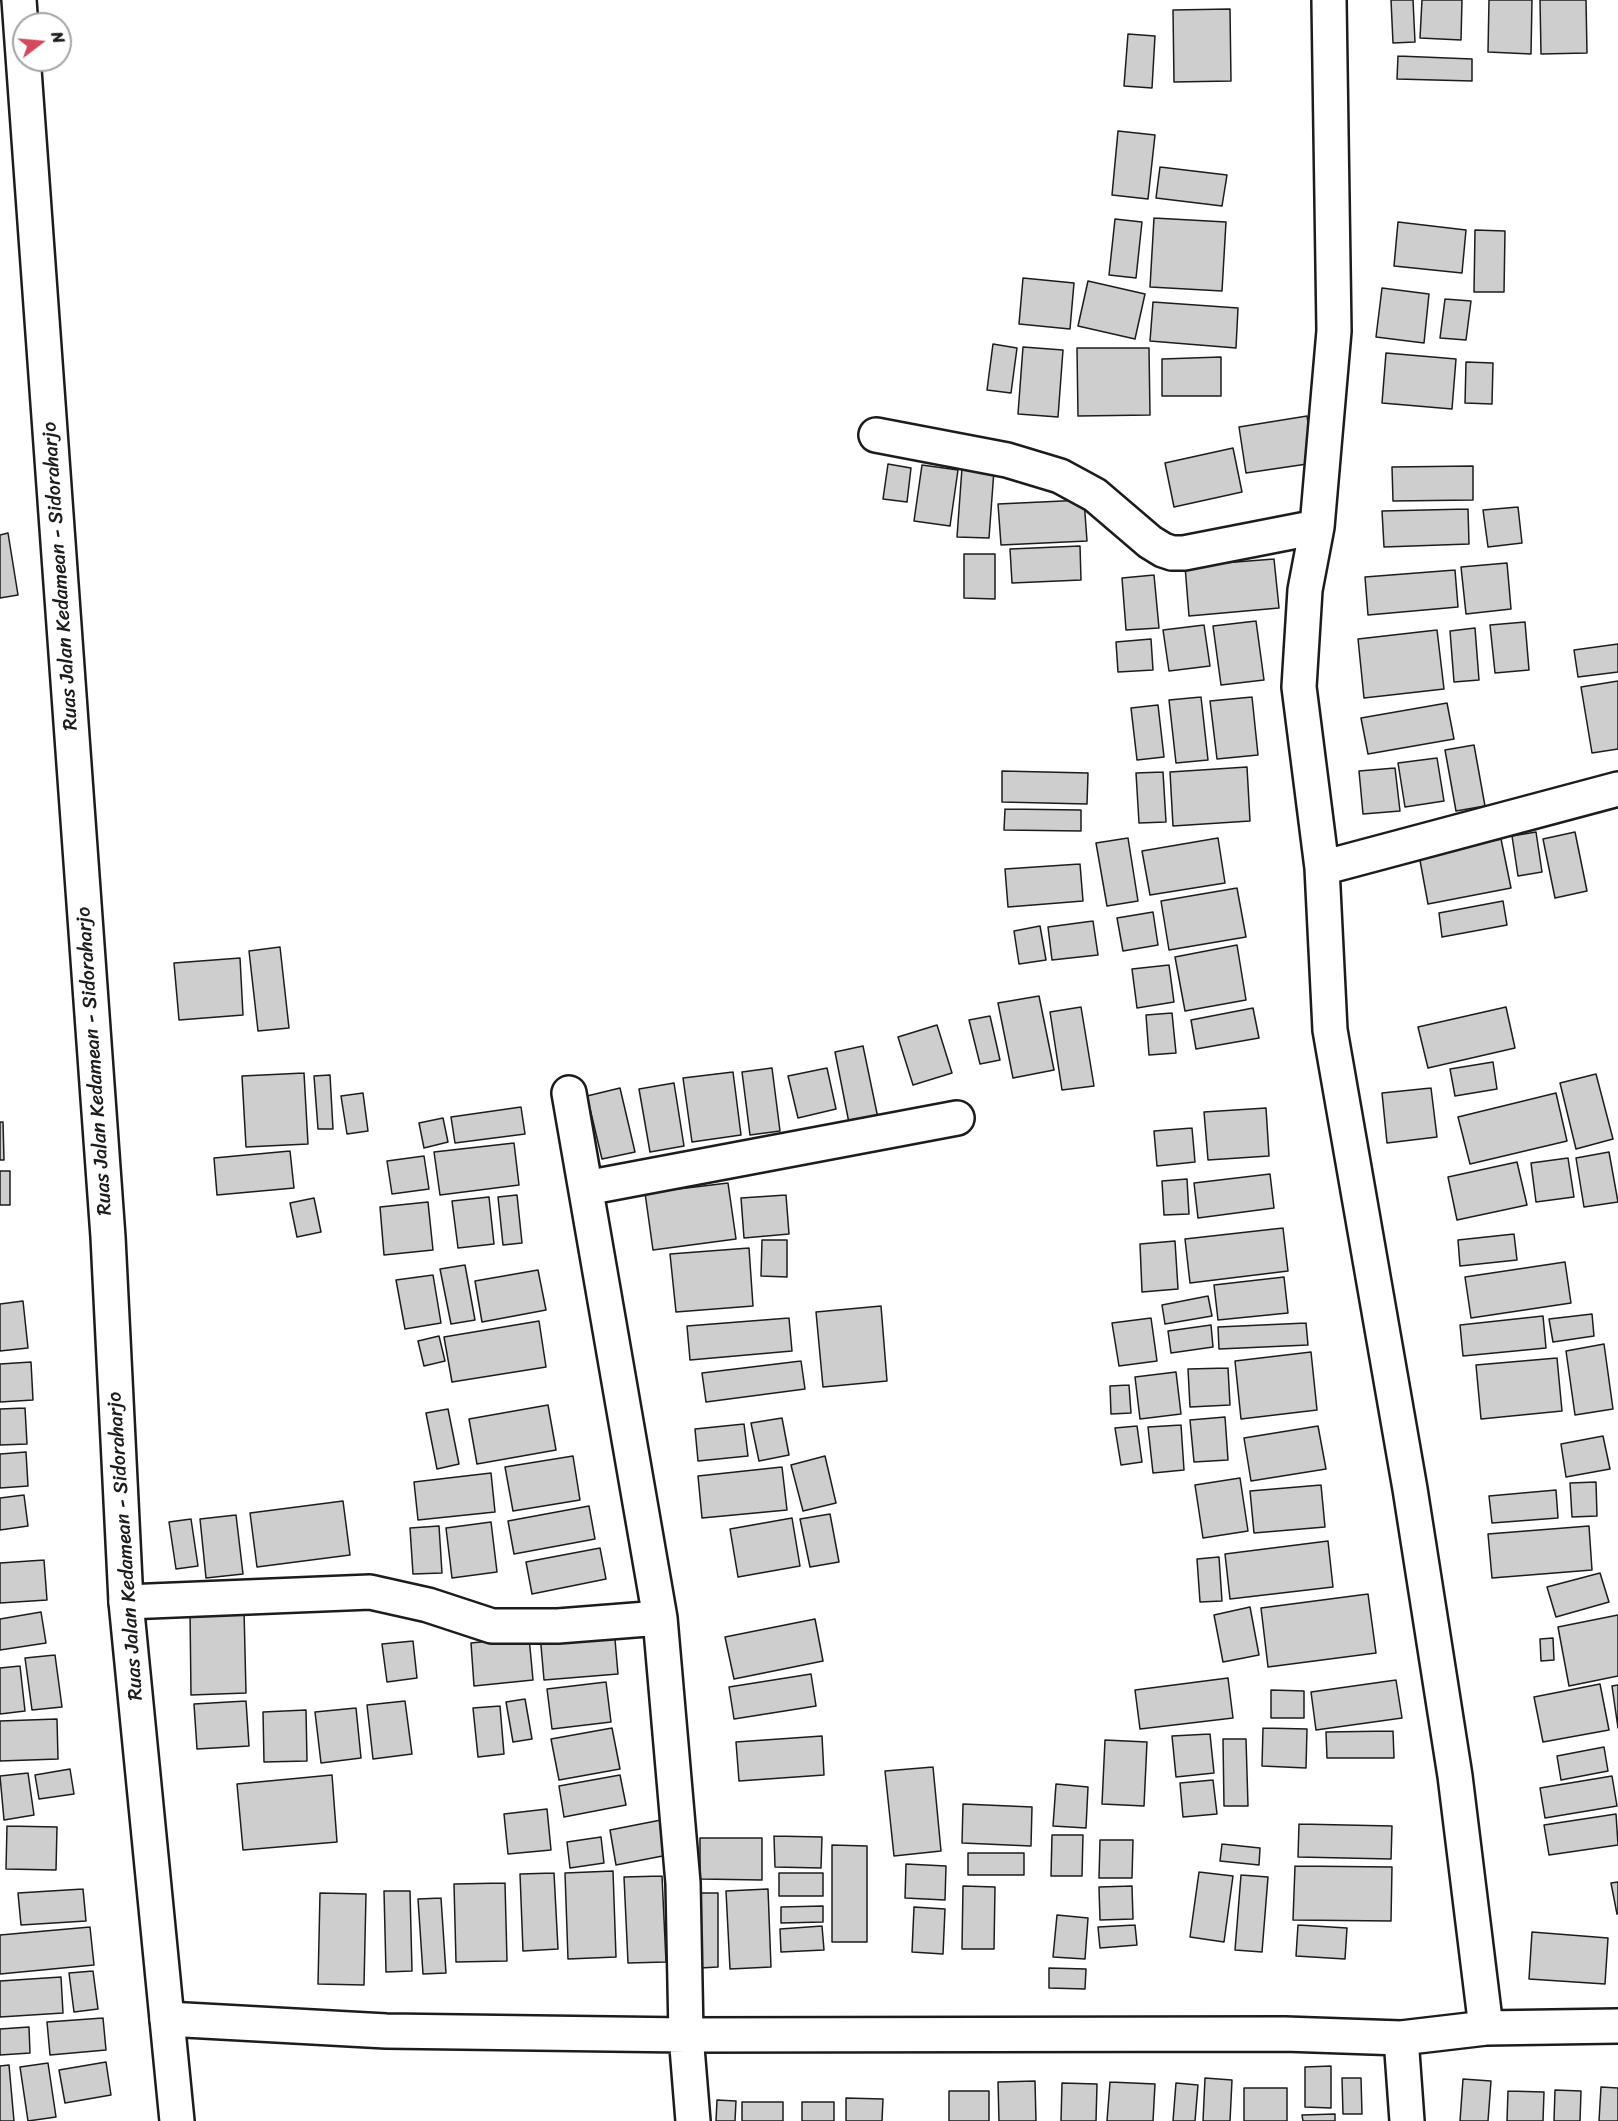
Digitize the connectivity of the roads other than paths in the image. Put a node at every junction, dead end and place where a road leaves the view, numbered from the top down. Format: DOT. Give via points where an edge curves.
graph roads {
  1 [pos="19,0"];
  2 [pos="1329,0"];
  3 [pos="876,435"];
  4 [pos="1317,527"];
  5 [pos="1618,789"];
  6 [pos="1322,868"];
  7 [pos="569,1094"];
  8 [pos="957,1118"];
  9 [pos="586,1188"];
  10 [pos="126,1602"];
  11 [pos="660,1617"];
  12 [pos="166,2019"];
  13 [pos="1618,2026"];
  14 [pos="1486,2028"];
  15 [pos="686,2034"];
  16 [pos="1401,2038"];
  17 [pos="177,2121"];
  18 [pos="693,2121"];
  19 [pos="1407,2121"];
  1 -- 10 [label="street, Ruas Jalan Kedamean - Sidoraharjo" via="108,1237"];
  2 -- 4 [label="street" via="1334,331"];
  3 -- 4 [label="street" via="1007,460 1060,476 1095,495 1150,542 1172,552 1184,553"];
  4 -- 6 [label="street" via="1305,590 1299,687"];
  5 -- 6 [label="street"];
  6 -- 14 [label="street" via="1330,1030 1414,1512 1455,1776"];
  7 -- 9 [label="street"];
  8 -- 9 [label="street"];
  9 -- 11 [label="street"];
  10 -- 11 [label="street" via="370,1592 428,1605 492,1626 558,1626"];
  10 -- 12 [label="street, Ruas Jalan Kedamean - Sidoraharjo"];
  11 -- 15 [label="street" via="683,1883"];
  12 -- 15 [label="street" via="386,2031"];
  12 -- 17 [label="street, Ruas Jalan Kedamean - Sidoraharjo"];
  13 -- 14 [label="street"];
  14 -- 16 [label="street"];
  15 -- 16 [label="street" via="1285,2034"];
  15 -- 18 [label="street"];
  16 -- 19 [label="street"];
}
